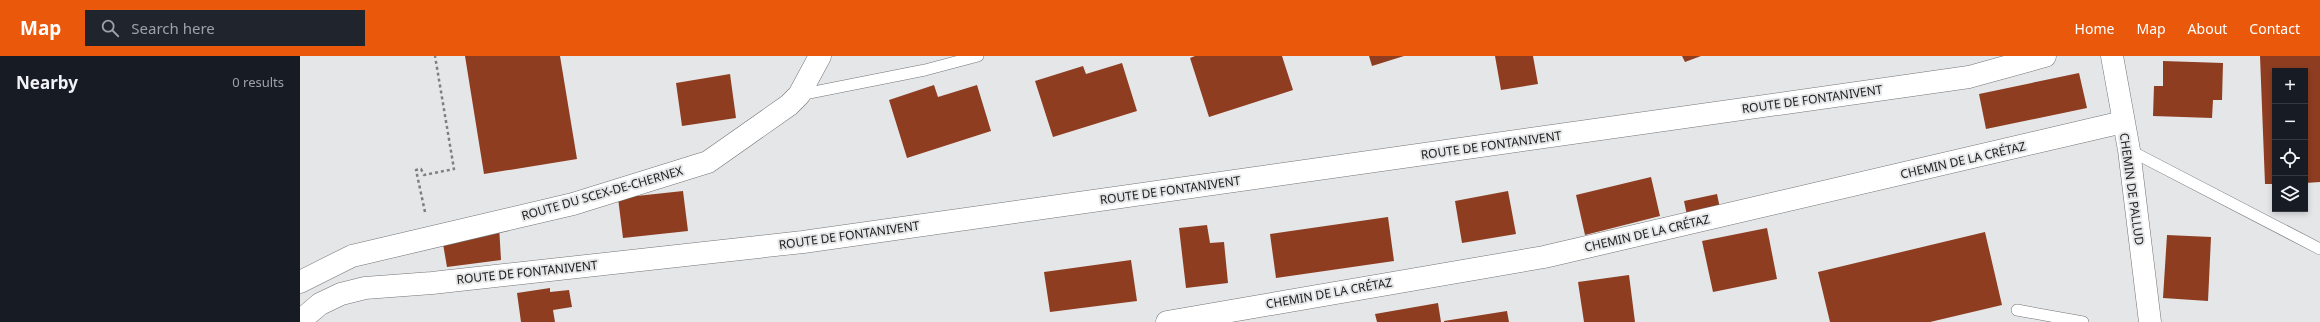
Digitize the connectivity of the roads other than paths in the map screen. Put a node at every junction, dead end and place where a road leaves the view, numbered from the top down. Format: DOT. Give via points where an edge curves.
graph roads {
  1 [pos="820,56"];
  2 [pos="978,56"];
  3 [pos="2045,56"];
  4 [pos="2112,56"];
  5 [pos="799,95"];
  6 [pos="2123,122"];
  7 [pos="2129,150"];
  8 [pos="2320,249"];
  9 [pos="300,282"];
  10 [pos="2017,310"];
  11 [pos="300,320"];
  12 [pos="1167,322"];
  13 [pos="2083,322"];
  14 [pos="2150,322"];
  1 -- 5 [label="street, ROUTE DU SCEX-DE-CHERNEX"];
  2 -- 5 [label="lane" via="925,70"];
  3 -- 11 [label="street, ROUTE DE FONTANIVENT" via="1969,77 803,242 365,288 341,294 320,304"];
  4 -- 6 [label="street, CHEMIN DE PALLUD"];
  5 -- 9 [label="street, ROUTE DU SCEX-DE-CHERNEX" via="708,162 573,204 352,256"];
  6 -- 7 [label="street, CHEMIN DE PALLUD"];
  6 -- 12 [label="street, CHEMIN DE LA CRÉTAZ" via="1544,257"];
  7 -- 8 [label="lane"];
  7 -- 14 [label="street, CHEMIN DE PALLUD"];
  10 -- 13 [label="lane"];
}
